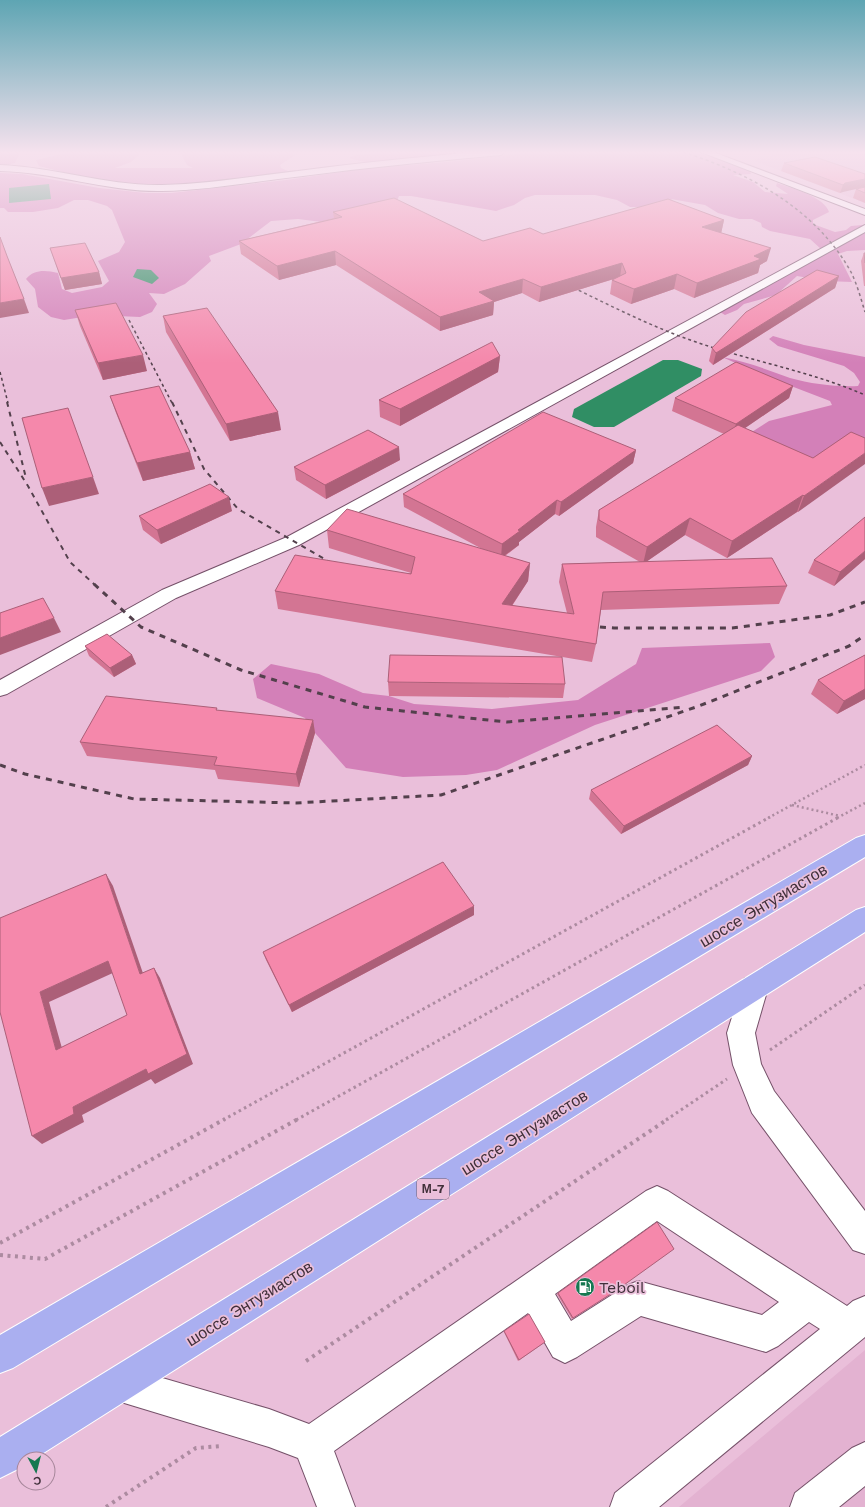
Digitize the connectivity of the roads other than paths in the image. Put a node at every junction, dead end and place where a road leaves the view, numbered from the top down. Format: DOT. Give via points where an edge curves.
graph roads {
  1 [pos="865,228"];
  2 [pos="0,689"];
  3 [pos="865,845"];
  4 [pos="865,918"];
  5 [pos="754,988"];
  6 [pos="865,1238"];
  7 [pos="533,1289"];
  8 [pos="808,1301"];
  9 [pos="857,1320"];
  10 [pos="0,1355"];
  11 [pos="121,1384"];
  12 [pos="312,1444"];
  13 [pos="0,1460"];
  14 [pos="865,1461"];
  15 [pos="336,1507"];
  16 [pos="629,1507"];
  17 [pos="809,1507"];
  1 -- 2 [label="lane" via="293,541 169,594"];
  3 -- 10 [label="highway, шоссе Энтузиастов"];
  4 -- 5 [label="highway, шоссе Энтузиастов / М-7"];
  5 -- 6 [label="lane" via="741,1033 747,1065 763,1102"];
  5 -- 11 [label="highway, шоссе Энтузиастов / М-7"];
  7 -- 8 [label="lane" via="657,1202"];
  7 -- 8 [label="lane" via="565,1345 638,1298 766,1334"];
  7 -- 12 [label="lane"];
  8 -- 9 [label="lane"];
  9 -- 16 [label="lane"];
  11 -- 12 [label="lane" via="269,1428"];
  11 -- 13 [label="highway, шоссе Энтузиастов / М-7"];
  12 -- 15 [label="lane"];
  14 -- 17 [label="lane"];
}
